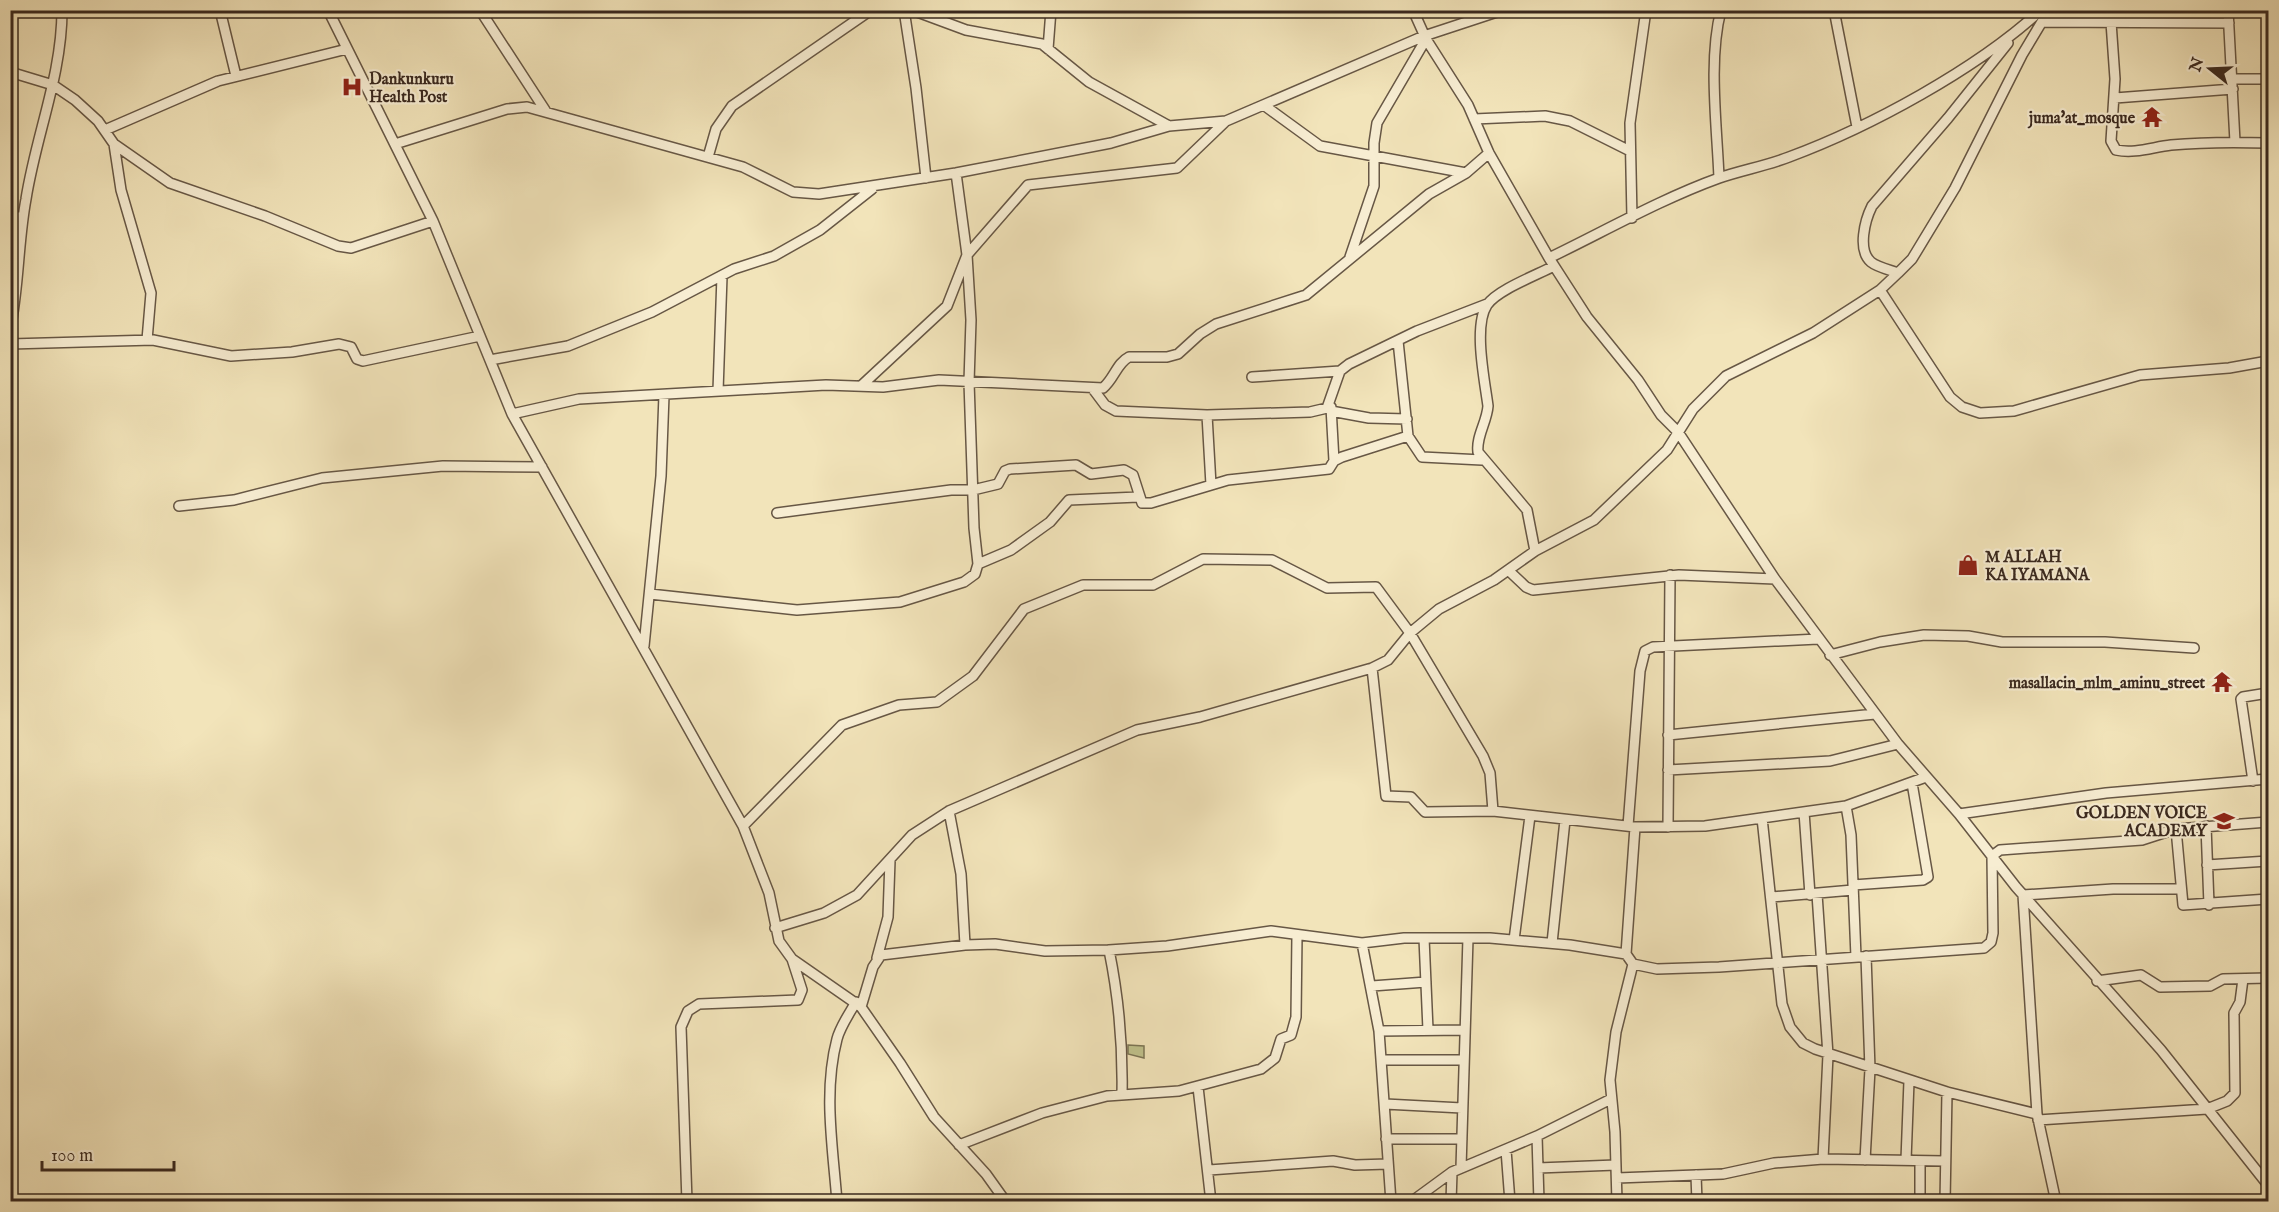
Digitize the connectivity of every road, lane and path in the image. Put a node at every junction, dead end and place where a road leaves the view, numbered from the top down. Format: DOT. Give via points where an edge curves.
graph roads {
  1 [pos="62,10"];
  2 [pos="220,10"];
  3 [pos="480,10"];
  4 [pos="870,10"];
  5 [pos="904,10"];
  6 [pos="912,10"];
  7 [pos="1051,10"];
  8 [pos="1413,10"];
  9 [pos="1503,10"];
  10 [pos="1646,10"];
  11 [pos="1721,10"];
  12 [pos="1834,10"];
  13 [pos="2041,10"];
  14 [pos="2049,10"];
  15 [pos="2228,10"];
  16 [pos="331,12"];
  17 [pos="2042,22"];
  18 [pos="2111,22"];
  19 [pos="2229,23"];
  20 [pos="2015,34"];
  21 [pos="1425,37"];
  22 [pos="347,49"];
  23 [pos="1048,49"];
  24 [pos="10,72"];
  25 [pos="237,76"];
  26 [pos="2268,80"];
  27 [pos="2233,84"];
  28 [pos="53,85"];
  29 [pos="2115,98"];
  30 [pos="1265,106"];
  31 [pos="544,111"];
  32 [pos="1474,119"];
  33 [pos="1226,121"];
  34 [pos="1169,126"];
  35 [pos="1857,127"];
  36 [pos="105,130"];
  37 [pos="2235,142"];
  38 [pos="2268,143"];
  39 [pos="114,144"];
  40 [pos="395,144"];
  41 [pos="1630,151"];
  42 [pos="1489,153"];
  43 [pos="1374,156"];
  44 [pos="708,157"];
  45 [pos="956,173"];
  46 [pos="1466,173"];
  47 [pos="926,178"];
  48 [pos="1719,178"];
  49 [pos="873,188"];
  50 [pos="10,217"];
  51 [pos="23,217"];
  52 [pos="1632,218"];
  53 [pos="433,221"];
  54 [pos="967,255"];
  55 [pos="1350,257"];
  56 [pos="1552,262"];
  57 [pos="1898,273"];
  58 [pos="722,276"];
  59 [pos="1880,290"];
  60 [pos="1487,304"];
  61 [pos="10,330"];
  62 [pos="480,336"];
  63 [pos="147,340"];
  64 [pos="1398,341"];
  65 [pos="10,344"];
  66 [pos="490,360"];
  67 [pos="2268,361"];
  68 [pos="1340,370"];
  69 [pos="1252,377"];
  70 [pos="969,382"];
  71 [pos="861,386"];
  72 [pos="1093,389"];
  73 [pos="718,391"];
  74 [pos="664,395"];
  75 [pos="1331,407"];
  76 [pos="512,414"];
  77 [pos="1208,415"];
  78 [pos="1407,419"];
  79 [pos="1678,432"];
  80 [pos="1408,436"];
  81 [pos="1482,460"];
  82 [pos="1334,461"];
  83 [pos="542,467"];
  84 [pos="1211,485"];
  85 [pos="973,490"];
  86 [pos="1138,496"];
  87 [pos="179,506"];
  88 [pos="777,513"];
  89 [pos="1535,551"];
  90 [pos="978,564"];
  91 [pos="1508,570"];
  92 [pos="1670,575"];
  93 [pos="1775,579"];
  94 [pos="650,594"];
  95 [pos="1410,633"];
  96 [pos="1818,639"];
  97 [pos="644,646"];
  98 [pos="1670,646"];
  99 [pos="2194,648"];
  100 [pos="1830,655"];
  101 [pos="1372,668"];
  102 [pos="2268,693"];
  103 [pos="1875,714"];
  104 [pos="1668,735"];
  105 [pos="1898,744"];
  106 [pos="1668,770"];
  107 [pos="1926,777"];
  108 [pos="2268,779"];
  109 [pos="2253,781"];
  110 [pos="1912,783"];
  111 [pos="1846,806"];
  112 [pos="949,811"];
  113 [pos="1493,811"];
  114 [pos="1804,812"];
  115 [pos="1959,814"];
  116 [pos="1530,816"];
  117 [pos="1762,819"];
  118 [pos="1565,820"];
  119 [pos="2268,822"];
  120 [pos="743,826"];
  121 [pos="2206,826"];
  122 [pos="1632,827"];
  123 [pos="1668,827"];
  124 [pos="2176,830"];
  125 [pos="1992,856"];
  126 [pos="890,860"];
  127 [pos="2268,861"];
  128 [pos="2206,865"];
  129 [pos="1853,887"];
  130 [pos="2180,889"];
  131 [pos="1814,895"];
  132 [pos="2023,895"];
  133 [pos="1772,897"];
  134 [pos="2268,898"];
  135 [pos="2209,905"];
  136 [pos="775,928"];
  137 [pos="1297,935"];
  138 [pos="1424,938"];
  139 [pos="1468,938"];
  140 [pos="1514,940"];
  141 [pos="1362,943"];
  142 [pos="1552,943"];
  143 [pos="964,945"];
  144 [pos="1109,950"];
  145 [pos="1626,954"];
  146 [pos="1866,956"];
  147 [pos="1856,957"];
  148 [pos="877,958"];
  149 [pos="792,959"];
  150 [pos="1820,960"];
  151 [pos="1778,963"];
  152 [pos="1633,964"];
  153 [pos="2268,978"];
  154 [pos="2243,979"];
  155 [pos="2097,981"];
  156 [pos="1426,982"];
  157 [pos="1372,986"];
  158 [pos="858,1004"];
  159 [pos="1466,1029"];
  160 [pos="1428,1030"];
  161 [pos="1379,1031"];
  162 [pos="1828,1055"];
  163 [pos="1381,1060"];
  164 [pos="1464,1060"];
  165 [pos="1870,1069"];
  166 [pos="1910,1081"];
  167 [pos="1198,1087"];
  168 [pos="1947,1092"];
  169 [pos="1122,1095"];
  170 [pos="1611,1099"];
  171 [pos="1385,1104"];
  172 [pos="1462,1108"];
  173 [pos="2207,1109"];
  174 [pos="2037,1117"];
  175 [pos="1537,1137"];
  176 [pos="1386,1139"];
  177 [pos="1462,1139"];
  178 [pos="959,1145"];
  179 [pos="1506,1150"];
  180 [pos="1824,1159"];
  181 [pos="1865,1160"];
  182 [pos="1906,1160"];
  183 [pos="1920,1161"];
  184 [pos="1945,1161"];
  185 [pos="1388,1164"];
  186 [pos="1616,1165"];
  187 [pos="1538,1168"];
  188 [pos="1209,1170"];
  189 [pos="1457,1170"];
  190 [pos="1696,1175"];
  191 [pos="1617,1178"];
  192 [pos="2268,1185"];
  193 [pos="687,1202"];
  194 [pos="837,1202"];
  195 [pos="1006,1202"];
  196 [pos="1211,1202"];
  197 [pos="1391,1202"];
  198 [pos="1411,1202"];
  199 [pos="1452,1202"];
  200 [pos="1510,1202"];
  201 [pos="1539,1202"];
  202 [pos="1617,1202"];
  203 [pos="1697,1202"];
  204 [pos="1920,1202"];
  205 [pos="1945,1202"];
  206 [pos="2056,1202"];
  1 -- 28 [label="street" via="62,38"];
  2 -- 25 [label="street"];
  3 -- 31 [label="street"];
  4 -- 44 [label="street" via="732,106 716,129"];
  5 -- 47 [label="street"];
  6 -- 23 [label="street" via="942,23 1034,42"];
  7 -- 23 [label="street"];
  8 -- 21 [label="street"];
  9 -- 21 [label="street"];
  10 -- 41 [label="street" via="1630,123"];
  11 -- 48 [label="street" via="1715,55"];
  12 -- 35 [label="street"];
  13 -- 20 [label="street"];
  14 -- 17 [label="street"];
  15 -- 19 [label="street"];
  16 -- 22 [label="street"];
  17 -- 18 [label="street"];
  17 -- 57 [label="street" via="1955,188 1912,259"];
  18 -- 19 [label="street"];
  18 -- 29 [label="street"];
  19 -- 27 [label="street"];
  20 -- 35 [label="street" via="1904,103"];
  20 -- 57 [label="street" via="1869,212 1864,237 1866,253 1870,261"];
  21 -- 30 [label="street"];
  21 -- 32 [label="street"];
  21 -- 43 [label="street" via="1377,123"];
  22 -- 25 [label="street"];
  22 -- 40 [label="street"];
  23 -- 34 [label="street" via="1089,81"];
  24 -- 28 [label="street"];
  25 -- 36 [label="street"];
  26 -- 27 [label="street"];
  27 -- 29 [label="street"];
  27 -- 37 [label="street"];
  28 -- 36 [label="street" via="75,100"];
  28 -- 51 [label="street"];
  29 -- 37 [label="street" via="2111,141 2116,150 2132,152 2171,145"];
  30 -- 33 [label="street"];
  30 -- 43 [label="street" via="1320,146"];
  31 -- 40 [label="street" via="507,109"];
  31 -- 44 [label="street"];
  32 -- 41 [label="street" via="1545,116 1570,121"];
  32 -- 42 [label="street"];
  33 -- 34 [label="street"];
  33 -- 54 [label="street" via="1177,168 1028,186"];
  34 -- 45 [label="street" via="1111,143"];
  35 -- 48 [label="street" via="1788,158"];
  36 -- 39 [label="street"];
  37 -- 38 [label="street"];
  39 -- 53 [label="street" via="170,183 338,246 351,248"];
  39 -- 63 [label="street" via="122,190 151,293"];
  40 -- 53 [label="street"];
  41 -- 52 [label="street"];
  42 -- 46 [label="street"];
  42 -- 56 [label="street"];
  43 -- 46 [label="street"];
  43 -- 55 [label="street" via="1374,186"];
  44 -- 49 [label="street" via="743,167 793,192 819,194"];
  45 -- 47 [label="street"];
  45 -- 54 [label="street"];
  46 -- 55 [label="street" via="1430,194"];
  47 -- 49 [label="street"];
  48 -- 52 [label="street"];
  49 -- 58 [label="street" via="820,230 774,256"];
  50 -- 51 [label="street"];
  51 -- 61 [label="street"];
  52 -- 56 [label="street"];
  53 -- 62 [label="street"];
  54 -- 70 [label="street"];
  54 -- 71 [label="street" via="947,306"];
  55 -- 72 [label="street" via="1306,295 1216,324 1178,354 1124,359 1113,380 1103,388"];
  56 -- 60 [label="street"];
  56 -- 79 [label="street" via="1587,317"];
  57 -- 59 [label="street"];
  58 -- 66 [label="street" via="652,312 568,346"];
  58 -- 73 [label="street"];
  59 -- 67 [label="street" via="1950,397 1980,413 2014,411 2140,375"];
  59 -- 79 [label="street" via="1814,333 1726,376"];
  60 -- 64 [label="street"];
  60 -- 81 [label="street" via="1481,336 1488,406 1477,445"];
  62 -- 63 [label="street" via="363,361 345,344 231,356"];
  62 -- 66 [label="street"];
  63 -- 65 [label="street"];
  64 -- 68 [label="street"];
  64 -- 78 [label="street"];
  66 -- 76 [label="street"];
  68 -- 69 [label="street"];
  68 -- 75 [label="street"];
  70 -- 71 [label="street" via="939,380"];
  70 -- 72 [label="street"];
  70 -- 85 [label="street"];
  71 -- 73 [label="street"];
  72 -- 77 [label="street" via="1105,405 1116,411"];
  73 -- 74 [label="street"];
  74 -- 76 [label="street" via="579,399"];
  74 -- 94 [label="street"];
  75 -- 77 [label="street" via="1310,412"];
  75 -- 78 [label="street" via="1369,418"];
  75 -- 82 [label="street"];
  76 -- 83 [label="street"];
  77 -- 84 [label="street"];
  78 -- 80 [label="street"];
  79 -- 89 [label="street" via="1659,459 1594,520"];
  79 -- 93 [label="street"];
  80 -- 81 [label="street" via="1422,457"];
  80 -- 82 [label="street"];
  81 -- 89 [label="street" via="1527,510"];
  82 -- 84 [label="street" via="1329,469"];
  83 -- 87 [label="street" via="443,466 333,477 234,500"];
  83 -- 97 [label="street"];
  84 -- 86 [label="street" via="1151,503 1142,502"];
  85 -- 86 [label="street" via="998,484 1010,469 1076,465 1091,474 1128,471 1133,475"];
  85 -- 88 [label="street"];
  85 -- 90 [label="street"];
  86 -- 90 [label="street" via="1069,500 1050,522 1021,543"];
  89 -- 91 [label="street"];
  90 -- 94 [label="street" via="975,574 964,582 900,602 796,610"];
  91 -- 92 [label="street" via="1533,590"];
  91 -- 95 [label="street" via="1439,609"];
  92 -- 93 [label="street"];
  92 -- 98 [label="street"];
  93 -- 96 [label="street"];
  94 -- 97 [label="street"];
  95 -- 101 [label="street" via="1388,660"];
  95 -- 113 [label="street" via="1483,756 1490,773"];
  95 -- 120 [label="street" via="1376,587 1327,588 1272,560 1203,559 1153,585 1083,585 1024,609 973,676 937,702 899,705 842,725"];
  96 -- 98 [label="street"];
  96 -- 100 [label="street"];
  97 -- 120 [label="street"];
  98 -- 104 [label="street"];
  98 -- 122 [label="street" via="1653,647 1645,651 1642,659"];
  99 -- 100 [label="street" via="2105,642 2002,642 1924,635"];
  100 -- 103 [label="street"];
  101 -- 112 [label="street" via="1200,717 1137,730"];
  101 -- 113 [label="street" via="1386,796 1411,797 1429,813"];
  102 -- 109 [label="street" via="2241,699"];
  103 -- 104 [label="street"];
  103 -- 105 [label="street"];
  104 -- 106 [label="street"];
  105 -- 106 [label="street" via="1830,761"];
  105 -- 107 [label="street"];
  106 -- 123 [label="street"];
  107 -- 110 [label="street"];
  107 -- 115 [label="street"];
  108 -- 109 [label="street"];
  109 -- 115 [label="street" via="2106,793"];
  110 -- 111 [label="street"];
  110 -- 129 [label="street" via="1928,878"];
  111 -- 114 [label="street"];
  111 -- 129 [label="street"];
  112 -- 126 [label="street" via="912,835"];
  112 -- 143 [label="street" via="961,874"];
  113 -- 116 [label="street"];
  114 -- 117 [label="street"];
  114 -- 131 [label="street"];
  115 -- 125 [label="street"];
  116 -- 118 [label="street"];
  116 -- 140 [label="street"];
  117 -- 123 [label="street"];
  117 -- 133 [label="street"];
  118 -- 122 [label="street"];
  118 -- 142 [label="street"];
  119 -- 121 [label="street"];
  120 -- 136 [label="street" via="769,893"];
  121 -- 124 [label="street"];
  121 -- 128 [label="street"];
  122 -- 123 [label="street"];
  122 -- 145 [label="street"];
  124 -- 125 [label="street" via="2153,838 2000,849"];
  124 -- 130 [label="street"];
  125 -- 132 [label="street"];
  125 -- 146 [label="street" via="1993,933 1989,946"];
  126 -- 136 [label="street" via="857,895 824,913"];
  126 -- 148 [label="street" via="888,917"];
  127 -- 128 [label="street"];
  128 -- 135 [label="street"];
  129 -- 131 [label="street"];
  129 -- 147 [label="street"];
  130 -- 132 [label="street"];
  130 -- 135 [label="street" via="2183,905"];
  131 -- 133 [label="street"];
  131 -- 150 [label="street"];
  132 -- 155 [label="street"];
  132 -- 174 [label="street"];
  133 -- 151 [label="street"];
  134 -- 135 [label="street"];
  136 -- 149 [label="street"];
  137 -- 141 [label="street"];
  137 -- 144 [label="street" via="1271,931"];
  137 -- 167 [label="street" via="1296,1017 1291,1035 1281,1039 1275,1058 1261,1069"];
  138 -- 139 [label="street"];
  138 -- 141 [label="street"];
  138 -- 156 [label="street"];
  139 -- 140 [label="street"];
  139 -- 159 [label="street"];
  140 -- 142 [label="street"];
  141 -- 157 [label="street"];
  142 -- 145 [label="street"];
  143 -- 144 [label="street" via="995,944 1045,951"];
  143 -- 148 [label="street" via="886,953"];
  144 -- 169 [label="street" via="1123,1039"];
  145 -- 152 [label="street"];
  146 -- 147 [label="street"];
  146 -- 165 [label="street"];
  147 -- 150 [label="street"];
  148 -- 158 [label="street"];
  149 -- 158 [label="street"];
  149 -- 193 [label="street" via="802,990 798,1000 699,1004 688,1011 681,1027"];
  150 -- 151 [label="street"];
  150 -- 162 [label="street"];
  151 -- 152 [label="street" via="1657,969"];
  151 -- 162 [label="street" via="1782,1004 1790,1027 1803,1043"];
  152 -- 170 [label="street" via="1616,1032"];
  153 -- 154 [label="street"];
  154 -- 155 [label="street" via="2223,980 2210,986 2160,987 2141,975"];
  154 -- 173 [label="street" via="2234,1013 2235,1093 2228,1101"];
  155 -- 173 [label="street" via="2162,1050"];
  156 -- 157 [label="street"];
  156 -- 160 [label="street"];
  157 -- 161 [label="street"];
  158 -- 178 [label="street" via="934,1117"];
  158 -- 194 [label="street" via="837,1037 831,1068 829,1112"];
  159 -- 160 [label="street"];
  159 -- 164 [label="street"];
  160 -- 161 [label="street"];
  161 -- 163 [label="street"];
  162 -- 165 [label="street"];
  162 -- 180 [label="street"];
  163 -- 164 [label="street"];
  163 -- 171 [label="street"];
  164 -- 172 [label="street"];
  165 -- 166 [label="street"];
  165 -- 181 [label="street"];
  166 -- 168 [label="street"];
  166 -- 182 [label="street"];
  167 -- 169 [label="street"];
  167 -- 188 [label="street"];
  168 -- 174 [label="street"];
  168 -- 184 [label="street"];
  169 -- 178 [label="street" via="1042,1113"];
  170 -- 175 [label="street"];
  170 -- 186 [label="street"];
  171 -- 172 [label="street"];
  171 -- 176 [label="street"];
  172 -- 177 [label="street"];
  173 -- 174 [label="street"];
  173 -- 192 [label="street"];
  174 -- 206 [label="street"];
  175 -- 179 [label="street"];
  175 -- 187 [label="street"];
  176 -- 177 [label="street"];
  176 -- 185 [label="street"];
  177 -- 189 [label="street"];
  178 -- 195 [label="street"];
  179 -- 189 [label="street"];
  179 -- 200 [label="street"];
  180 -- 181 [label="street"];
  180 -- 190 [label="street"];
  181 -- 182 [label="street"];
  182 -- 183 [label="street"];
  183 -- 184 [label="street"];
  183 -- 204 [label="street"];
  184 -- 205 [label="street"];
  185 -- 188 [label="street" via="1333,1161"];
  185 -- 197 [label="street"];
  186 -- 187 [label="street"];
  186 -- 191 [label="street"];
  187 -- 201 [label="street"];
  188 -- 196 [label="street"];
  189 -- 198 [label="street"];
  189 -- 199 [label="street"];
  190 -- 191 [label="street"];
  190 -- 203 [label="street"];
  191 -- 202 [label="street"];
}
